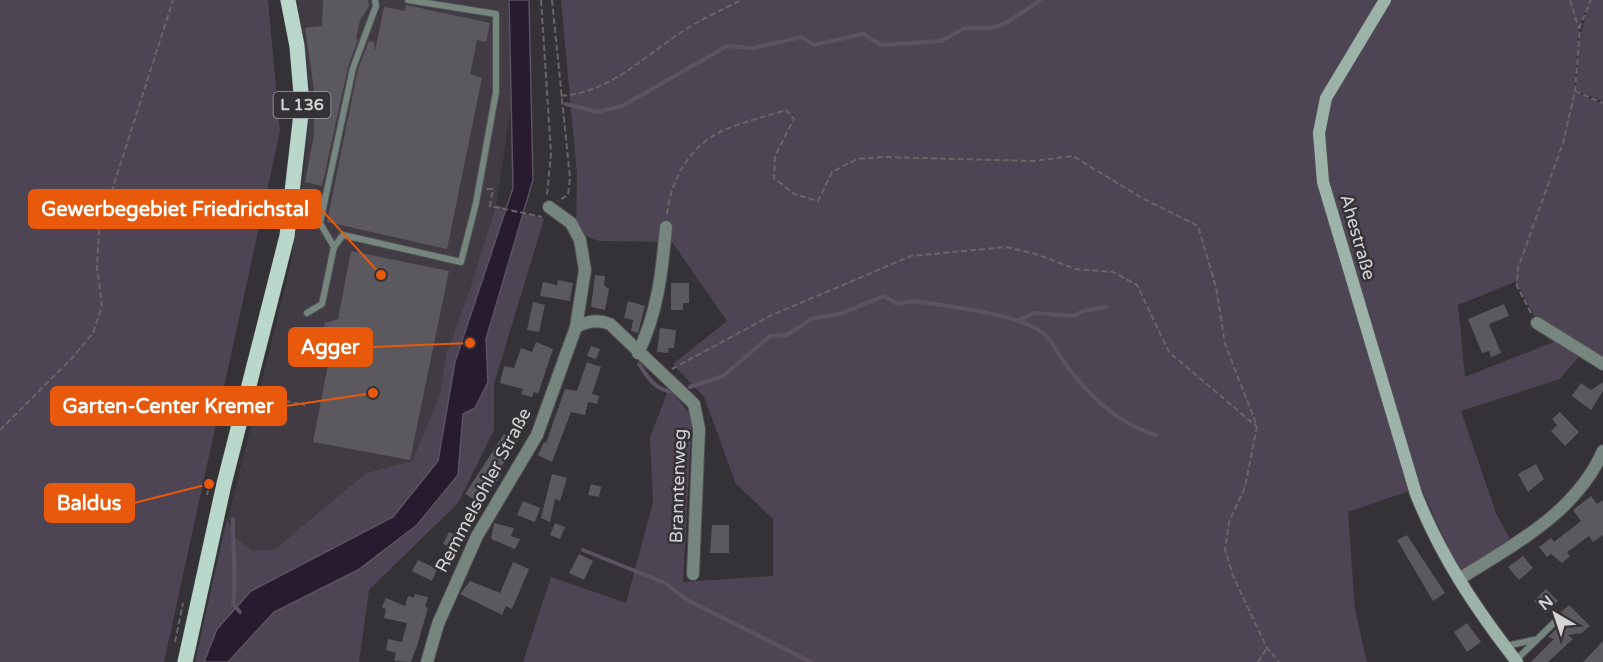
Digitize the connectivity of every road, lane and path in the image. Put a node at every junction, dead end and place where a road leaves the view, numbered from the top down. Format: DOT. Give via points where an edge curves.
graph roads {
  1 [pos="173,0"];
  2 [pos="288,0"];
  3 [pos="375,0"];
  4 [pos="408,0"];
  5 [pos="541,0"];
  6 [pos="552,0"];
  7 [pos="741,0"];
  8 [pos="1386,0"];
  9 [pos="1570,0"];
  10 [pos="1591,0"];
  11 [pos="1580,30"];
  12 [pos="1575,91"];
  13 [pos="561,96"];
  14 [pos="1603,103"];
  15 [pos="476,203"];
  16 [pos="549,207"];
  17 [pos="531,215"];
  18 [pos="666,227"];
  19 [pos="334,247"];
  20 [pos="307,314"];
  21 [pos="1537,323"];
  22 [pos="576,327"];
  23 [pos="638,352"];
  24 [pos="1603,364"];
  25 [pos="664,373"];
  26 [pos="276,399"];
  27 [pos="305,405"];
  28 [pos="1257,426"];
  29 [pos="0,430"];
  30 [pos="1603,451"];
  31 [pos="1599,468"];
  32 [pos="693,574"];
  33 [pos="1459,579"];
  34 [pos="1560,617"];
  35 [pos="1536,640"];
  36 [pos="1505,646"];
  37 [pos="1267,648"];
  38 [pos="1516,661"];
  39 [pos="185,662"];
  40 [pos="427,662"];
  41 [pos="1258,662"];
  42 [pos="1279,662"];
  1 -- 29 [label="path" via="99,231 102,306 93,333"];
  2 -- 39 [label="main road, L 136" via="302,105 287,236 224,484"];
  3 -- 19 [label="lane" via="353,68 320,223"];
  4 -- 15 [label="lane" via="496,14 496,92"];
  5 -- 16 [label="path" via="551,153"];
  6 -- 13 [label="path"];
  7 -- 13 [label="path" via="685,30 602,87"];
  8 -- 33 [label="main road, Ahestraße" via="1326,98 1319,133 1323,183 1416,494 1434,538"];
  9 -- 11 [label="path"];
  10 -- 11 [label="path"];
  11 -- 12 [label="path"];
  12 -- 14 [label="path"];
  12 -- 21 [label="path" via="1563,143 1518,268 1517,286"];
  13 -- 16 [label="path" via="570,178 568,195"];
  15 -- 17 [label="path" via="484,205 488,188 493,189 490,206"];
  15 -- 19 [label="lane" via="461,262 343,236"];
  16 -- 22 [label="street, Remmelsohler Straße" via="571,223 580,240 585,270"];
  18 -- 23 [label="street" via="660,292"];
  18 -- 28 [label="path" via="669,197 685,161 718,133 786,110 794,119 775,156 774,178 794,194 818,201 832,172 857,159 1034,161 1073,156 1198,226 1216,287 1225,344"];
  19 -- 20 [label="lane" via="322,304"];
  21 -- 24 [label="street"];
  22 -- 23 [label="street, Branntenweg" via="589,321 610,324"];
  22 -- 40 [label="street, Remmelsohler Straße" via="537,435 473,546 438,624"];
  23 -- 25 [label="street, Branntenweg"];
  25 -- 28 [label="path" via="772,315 911,256 1006,247 1075,269 1113,272 1137,285 1169,352"];
  25 -- 32 [label="street, Branntenweg" via="694,404 699,429"];
  26 -- 27 [label="path"];
  28 -- 37 [label="path" via="1245,487 1229,522 1225,549 1233,576"];
  30 -- 31 [label="street"];
  31 -- 33 [label="street" via="1541,528"];
  33 -- 36 [label="main road, Ahestraße"];
  34 -- 35 [label="lane"];
  35 -- 36 [label="lane"];
  35 -- 38 [label="lane"];
  36 -- 38 [label="main road, Ahestraße"];
  37 -- 41 [label="path"];
  37 -- 42 [label="path"];
}
